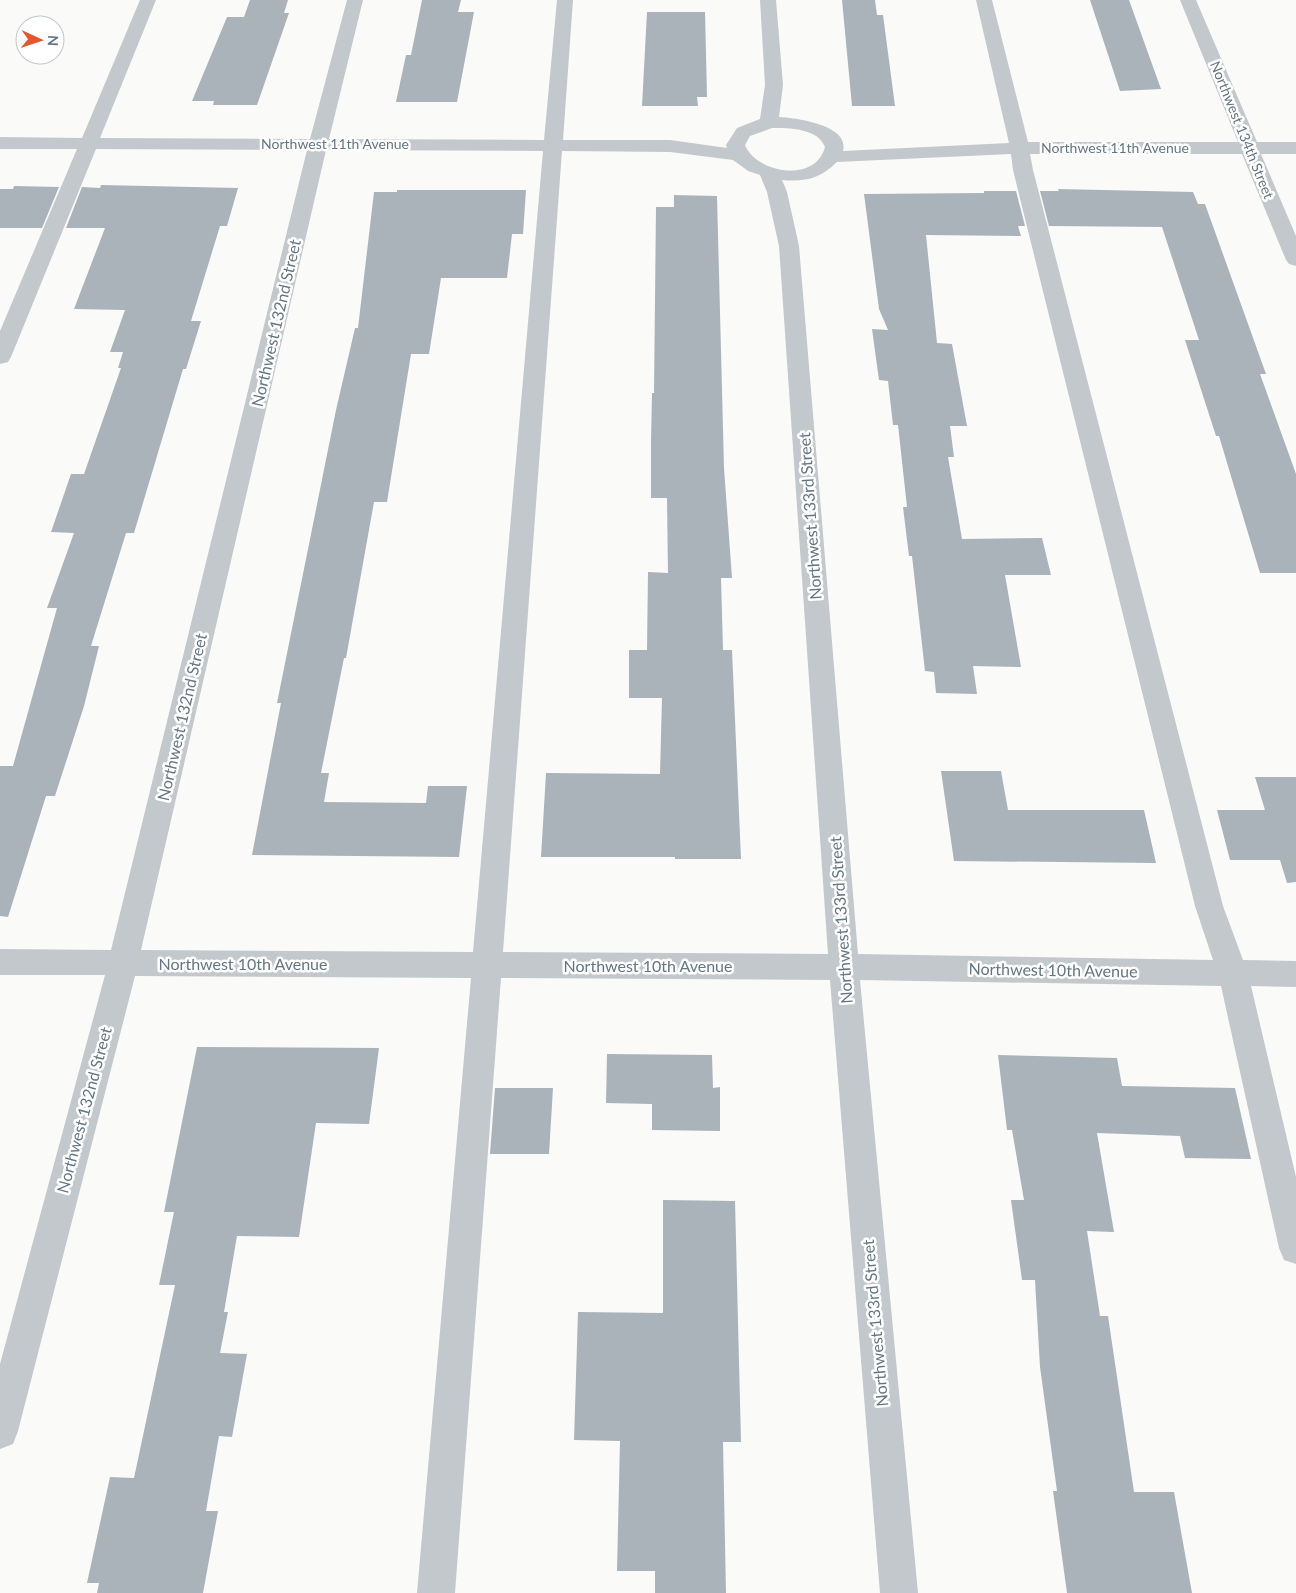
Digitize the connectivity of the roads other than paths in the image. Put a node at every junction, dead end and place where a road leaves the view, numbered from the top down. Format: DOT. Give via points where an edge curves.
graph roads {
  1 [pos="148,0"];
  2 [pos="355,0"];
  3 [pos="565,0"];
  4 [pos="768,0"];
  5 [pos="984,0"];
  6 [pos="1188,0"];
  7 [pos="774,85"];
  8 [pos="791,110"];
  9 [pos="769,122"];
  10 [pos="0,143"];
  11 [pos="88,143"];
  12 [pos="318,144"];
  13 [pos="552,144"];
  14 [pos="738,147"];
  15 [pos="831,148"];
  16 [pos="1020,148"];
  17 [pos="1248,148"];
  18 [pos="1296,148"];
  19 [pos="769,174"];
  20 [pos="796,175"];
  21 [pos="789,246"];
  22 [pos="1296,260"];
  23 [pos="0,357"];
  24 [pos="0,962"];
  25 [pos="123,963"];
  26 [pos="486,965"];
  27 [pos="844,967"];
  28 [pos="1232,973"];
  29 [pos="1296,974"];
  30 [pos="1296,1248"];
  31 [pos="0,1431"];
  32 [pos="436,1593"];
  33 [pos="899,1593"];
  1 -- 11 [label="street"];
  2 -- 12 [label="street, Northwest 132nd Street"];
  3 -- 13 [label="street"];
  4 -- 7 [label="street"];
  5 -- 16 [label="street"];
  6 -- 17 [label="street, Northwest 134th Street"];
  7 -- 8 [label="street" via="787,93"];
  7 -- 9 [label="street"];
  8 -- 9 [label="street"];
  8 -- 15 [label="street" via="815,128"];
  9 -- 14 [label="street" via="756,126"];
  10 -- 11 [label="street, Northwest 11th Avenue"];
  11 -- 12 [label="street, Northwest 11th Avenue"];
  11 -- 23 [label="street"];
  12 -- 13 [label="street, Northwest 11th Avenue"];
  12 -- 25 [label="street, Northwest 132nd Street"];
  13 -- 14 [label="street, Northwest 11th Avenue"];
  13 -- 26 [label="street"];
  14 -- 19 [label="street" via="750,166"];
  15 -- 16 [label="street, Northwest 11th Avenue" via="934,151"];
  15 -- 20 [label="street" via="820,169"];
  16 -- 17 [label="street, Northwest 11th Avenue"];
  16 -- 28 [label="street" via="1022,170 1048,262 1206,897"];
  17 -- 18 [label="street, Northwest 11th Avenue"];
  17 -- 22 [label="street, Northwest 134th Street"];
  19 -- 20 [label="street"];
  19 -- 21 [label="street, Northwest 133rd Street" via="777,192"];
  20 -- 21 [label="street" via="800,224"];
  21 -- 27 [label="street, Northwest 133rd Street"];
  24 -- 25 [label="street, Northwest 10th Avenue"];
  25 -- 26 [label="street, Northwest 10th Avenue"];
  25 -- 31 [label="street, Northwest 132nd Street"];
  26 -- 27 [label="street, Northwest 10th Avenue"];
  26 -- 32 [label="street"];
  27 -- 28 [label="street, Northwest 10th Avenue"];
  27 -- 33 [label="street, Northwest 133rd Street"];
  28 -- 29 [label="street, Northwest 10th Avenue"];
  28 -- 30 [label="street"];
}
